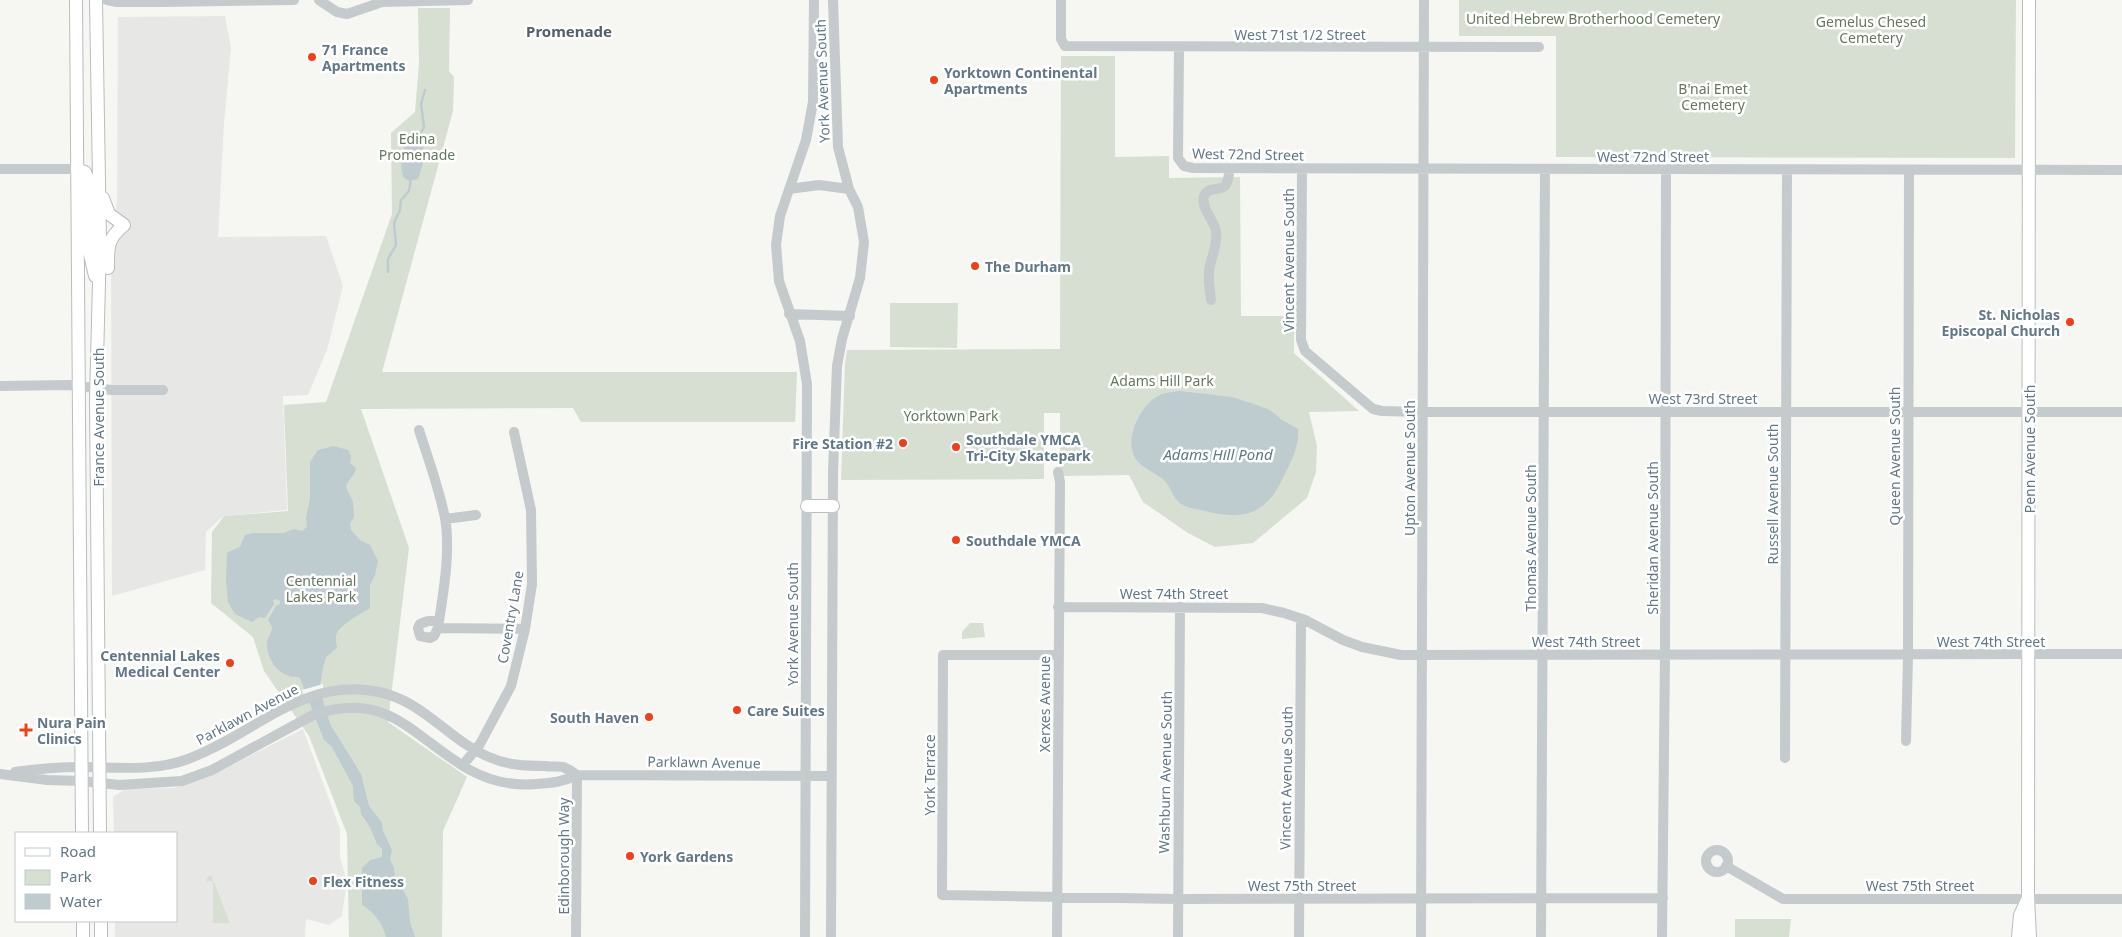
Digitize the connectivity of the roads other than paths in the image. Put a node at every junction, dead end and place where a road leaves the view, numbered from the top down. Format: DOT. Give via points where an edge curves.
graph roads {
  1 [pos="76,0"];
  2 [pos="96,0"];
  3 [pos="107,0"];
  4 [pos="294,0"];
  5 [pos="319,0"];
  6 [pos="468,0"];
  7 [pos="814,0"];
  8 [pos="833,0"];
  9 [pos="1061,0"];
  10 [pos="1424,0"];
  11 [pos="2029,0"];
  12 [pos="330,4"];
  13 [pos="362,4"];
  14 [pos="1179,47"];
  15 [pos="1424,47"];
  16 [pos="1539,47"];
  17 [pos="1229,168"];
  18 [pos="1302,168"];
  19 [pos="0,169"];
  20 [pos="76,169"];
  21 [pos="1424,169"];
  22 [pos="1545,169"];
  23 [pos="1666,170"];
  24 [pos="1786,170"];
  25 [pos="1909,170"];
  26 [pos="2029,170"];
  27 [pos="2122,170"];
  28 [pos="99,179"];
  29 [pos="789,189"];
  30 [pos="849,189"];
  31 [pos="100,286"];
  32 [pos="1211,300"];
  33 [pos="789,314"];
  34 [pos="850,316"];
  35 [pos="98,339"];
  36 [pos="1305,351"];
  37 [pos="0,386"];
  38 [pos="78,386"];
  39 [pos="96,388"];
  40 [pos="164,390"];
  41 [pos="1423,412"];
  42 [pos="1544,412"];
  43 [pos="1666,412"];
  44 [pos="1786,412"];
  45 [pos="1908,412"];
  46 [pos="2029,412"];
  47 [pos="2122,412"];
  48 [pos="419,430"];
  49 [pos="514,432"];
  50 [pos="1058,472"];
  51 [pos="807,506"];
  52 [pos="833,506"];
  53 [pos="476,514"];
  54 [pos="445,519"];
  55 [pos="1180,607"];
  56 [pos="1058,608"];
  57 [pos="1301,619"];
  58 [pos="525,629"];
  59 [pos="2122,654"];
  60 [pos="1058,655"];
  61 [pos="1422,655"];
  62 [pos="1544,655"];
  63 [pos="1665,655"];
  64 [pos="1786,655"];
  65 [pos="1908,655"];
  66 [pos="2028,655"];
  67 [pos="1906,741"];
  68 [pos="475,750"];
  69 [pos="1785,758"];
  70 [pos="463,765"];
  71 [pos="81,767"];
  72 [pos="100,768"];
  73 [pos="577,775"];
  74 [pos="806,776"];
  75 [pos="832,776"];
  76 [pos="82,780"];
  77 [pos="100,782"];
  78 [pos="82,832"];
  79 [pos="100,832"];
  80 [pos="1726,866"];
  81 [pos="942,894"];
  82 [pos="1058,897"];
  83 [pos="1298,898"];
  84 [pos="1421,898"];
  85 [pos="1541,898"];
  86 [pos="1663,898"];
  87 [pos="2028,898"];
  88 [pos="2122,898"];
  89 [pos="1178,899"];
  90 [pos="83,922"];
  91 [pos="101,922"];
  92 [pos="83,937"];
  93 [pos="101,937"];
  94 [pos="576,937"];
  95 [pos="805,937"];
  96 [pos="832,937"];
  97 [pos="1058,937"];
  98 [pos="1178,937"];
  99 [pos="1299,937"];
  100 [pos="1421,937"];
  101 [pos="1541,937"];
  102 [pos="1662,937"];
  103 [pos="2018,937"];
  104 [pos="2030,937"];
  1 -- 20 [label="main road, France Avenue South"];
  2 -- 28 [label="main road, France Avenue South"];
  3 -- 4 [label="street"];
  5 -- 12 [label="street"];
  6 -- 13 [label="street"];
  7 -- 29 [label="street, York Avenue South" via="813,102 806,140"];
  8 -- 30 [label="street, York Avenue South" via="838,147"];
  9 -- 14 [label="street, West 71st 1/2 Street" via="1062,43 1065,46"];
  10 -- 15 [label="street, Upton Avenue South"];
  11 -- 26 [label="main road, Penn Avenue South"];
  12 -- 13 [label="street" via="338,12 347,14"];
  14 -- 15 [label="street, West 71st 1/2 Street"];
  14 -- 17 [label="street, West 72nd Street" via="1178,158 1184,166 1192,168"];
  15 -- 16 [label="street, West 71st 1/2 Street"];
  15 -- 21 [label="street, Upton Avenue South"];
  17 -- 18 [label="street, West 72nd Street"];
  17 -- 32 [label="street" via="1229,180 1224,186 1206,193 1204,198 1216,232 1209,269"];
  18 -- 21 [label="street, West 72nd Street"];
  18 -- 36 [label="street, Vincent Avenue South" via="1301,340"];
  19 -- 20 [label="street"];
  20 -- 31 [label="main road" via="85,172 88,179 89,250 93,273"];
  20 -- 38 [label="main road, France Avenue South"];
  21 -- 22 [label="street, West 72nd Street"];
  21 -- 41 [label="street, Upton Avenue South"];
  22 -- 23 [label="street, West 72nd Street"];
  22 -- 42 [label="street, Thomas Avenue South"];
  23 -- 24 [label="street, West 72nd Street"];
  23 -- 43 [label="street, Sheridan Avenue South"];
  24 -- 25 [label="street, West 72nd Street"];
  24 -- 44 [label="street, Russell Avenue South"];
  25 -- 26 [label="street, West 72nd Street"];
  25 -- 45 [label="street, Queen Avenue South"];
  26 -- 27 [label="street, West 72nd Street"];
  26 -- 46 [label="main road, Penn Avenue South"];
  28 -- 31 [label="main road, France Avenue South"];
  28 -- 35 [label="main road" via="105,207 124,225 115,232 108,246 108,302"];
  29 -- 30 [label="street" via="819,185"];
  29 -- 33 [label="street, York Avenue South" via="780,216 776,246 779,281"];
  30 -- 34 [label="street, York Avenue South" via="858,207 864,242 860,278"];
  31 -- 35 [label="main road, France Avenue South"];
  33 -- 34 [label="street"];
  33 -- 51 [label="street, York Avenue South" via="800,341 807,384"];
  34 -- 52 [label="street, York Avenue South" via="837,366"];
  35 -- 39 [label="main road, France Avenue South"];
  36 -- 41 [label="street, West 73rd Street" via="1373,409"];
  37 -- 38 [label="street"];
  38 -- 39 [label="street"];
  38 -- 71 [label="main road, France Avenue South"];
  39 -- 40 [label="street"];
  39 -- 72 [label="main road, France Avenue South"];
  41 -- 42 [label="street, West 73rd Street"];
  41 -- 61 [label="street, Upton Avenue South"];
  42 -- 43 [label="street, West 73rd Street"];
  42 -- 62 [label="street, Thomas Avenue South"];
  43 -- 44 [label="street, West 73rd Street"];
  43 -- 63 [label="street, Sheridan Avenue South"];
  44 -- 45 [label="street, West 73rd Street"];
  44 -- 64 [label="street, Russell Avenue South"];
  45 -- 46 [label="street, West 73rd Street"];
  45 -- 65 [label="street, Queen Avenue South"];
  46 -- 47 [label="street, West 73rd Street"];
  46 -- 66 [label="main road, Penn Avenue South"];
  48 -- 54 [label="street"];
  49 -- 58 [label="street, Coventry Lane" via="529,497 533,538 532,584"];
  50 -- 56 [label="street, Xerxes Avenue"];
  51 -- 52 [label="main road"];
  51 -- 74 [label="street, York Avenue South"];
  52 -- 75 [label="street, York Avenue South"];
  53 -- 54 [label="street"];
  54 -- 58 [label="street" via="446,571 439,624"];
  55 -- 56 [label="street, West 74th Street"];
  55 -- 57 [label="street, West 74th Street" via="1262,608"];
  55 -- 89 [label="street, Washburn Avenue South"];
  56 -- 60 [label="street, Xerxes Avenue"];
  57 -- 61 [label="street, West 74th Street" via="1362,647 1401,655"];
  57 -- 83 [label="street, Vincent Avenue South"];
  58 -- 68 [label="street, Coventry Lane" via="511,686"];
  59 -- 66 [label="street, West 74th Street"];
  60 -- 81 [label="street, York Terrace" via="943,655"];
  60 -- 82 [label="street, Xerxes Avenue"];
  61 -- 62 [label="street, West 74th Street"];
  61 -- 84 [label="street, Upton Avenue South"];
  62 -- 63 [label="street, West 74th Street"];
  62 -- 85 [label="street, Thomas Avenue South"];
  63 -- 64 [label="street, West 74th Street"];
  63 -- 86 [label="street, Sheridan Avenue South"];
  64 -- 65 [label="street, West 74th Street"];
  64 -- 69 [label="street, Russell Avenue South"];
  65 -- 66 [label="street, West 74th Street"];
  65 -- 67 [label="street, Queen Avenue South"];
  66 -- 87 [label="main road, Penn Avenue South"];
  68 -- 70 [label="street, Coventry Lane"];
  68 -- 72 [label="street, Parklawn Avenue" via="407,702 381,692 355,689 327,691 306,698 186,760 149,768"];
  68 -- 73 [label="street, Parklawn Avenue" via="507,763 563,767"];
  70 -- 73 [label="street, Parklawn Avenue" via="480,774 517,784 564,782"];
  70 -- 77 [label="street, Parklawn Avenue" via="396,718 368,709 331,710 296,723 212,770 182,781"];
  71 -- 72 [label="street, Parklawn Avenue"];
  71 -- 76 [label="main road, France Avenue South"];
  71 -- 76 [label="street, Parklawn Avenue" via="0,774 47,780"];
  72 -- 77 [label="main road, France Avenue South"];
  73 -- 74 [label="street, Parklawn Avenue"];
  73 -- 94 [label="street, Edinborough Way"];
  74 -- 75 [label="street, Parklawn Avenue"];
  74 -- 95 [label="street, York Avenue South"];
  75 -- 96 [label="street, York Avenue South"];
  76 -- 77 [label="street, Parklawn Avenue"];
  76 -- 78 [label="main road, France Avenue South"];
  77 -- 79 [label="main road, France Avenue South"];
  80 -- 87 [label="street, West 75th Street" via="1784,899"];
  81 -- 82 [label="street, West 75th Street"];
  82 -- 89 [label="street, West 75th Street"];
  82 -- 97 [label="street, Xerxes Avenue"];
  83 -- 84 [label="street, West 75th Street"];
  83 -- 89 [label="street, West 75th Street"];
  83 -- 99 [label="street, Vincent Avenue South"];
  84 -- 85 [label="street, West 75th Street"];
  84 -- 100 [label="street, Upton Avenue South"];
  85 -- 86 [label="street, West 75th Street"];
  85 -- 101 [label="street, Thomas Avenue South"];
  86 -- 102 [label="street, Sheridan Avenue South"];
  87 -- 88 [label="street, West 75th Street"];
  87 -- 103 [label="main road, Penn Avenue South" via="2020,915"];
  87 -- 104 [label="main road, Penn Avenue South"];
  89 -- 98 [label="street, Washburn Avenue South"];
  90 -- 92 [label="main road"];
  91 -- 93 [label="main road"];
}
